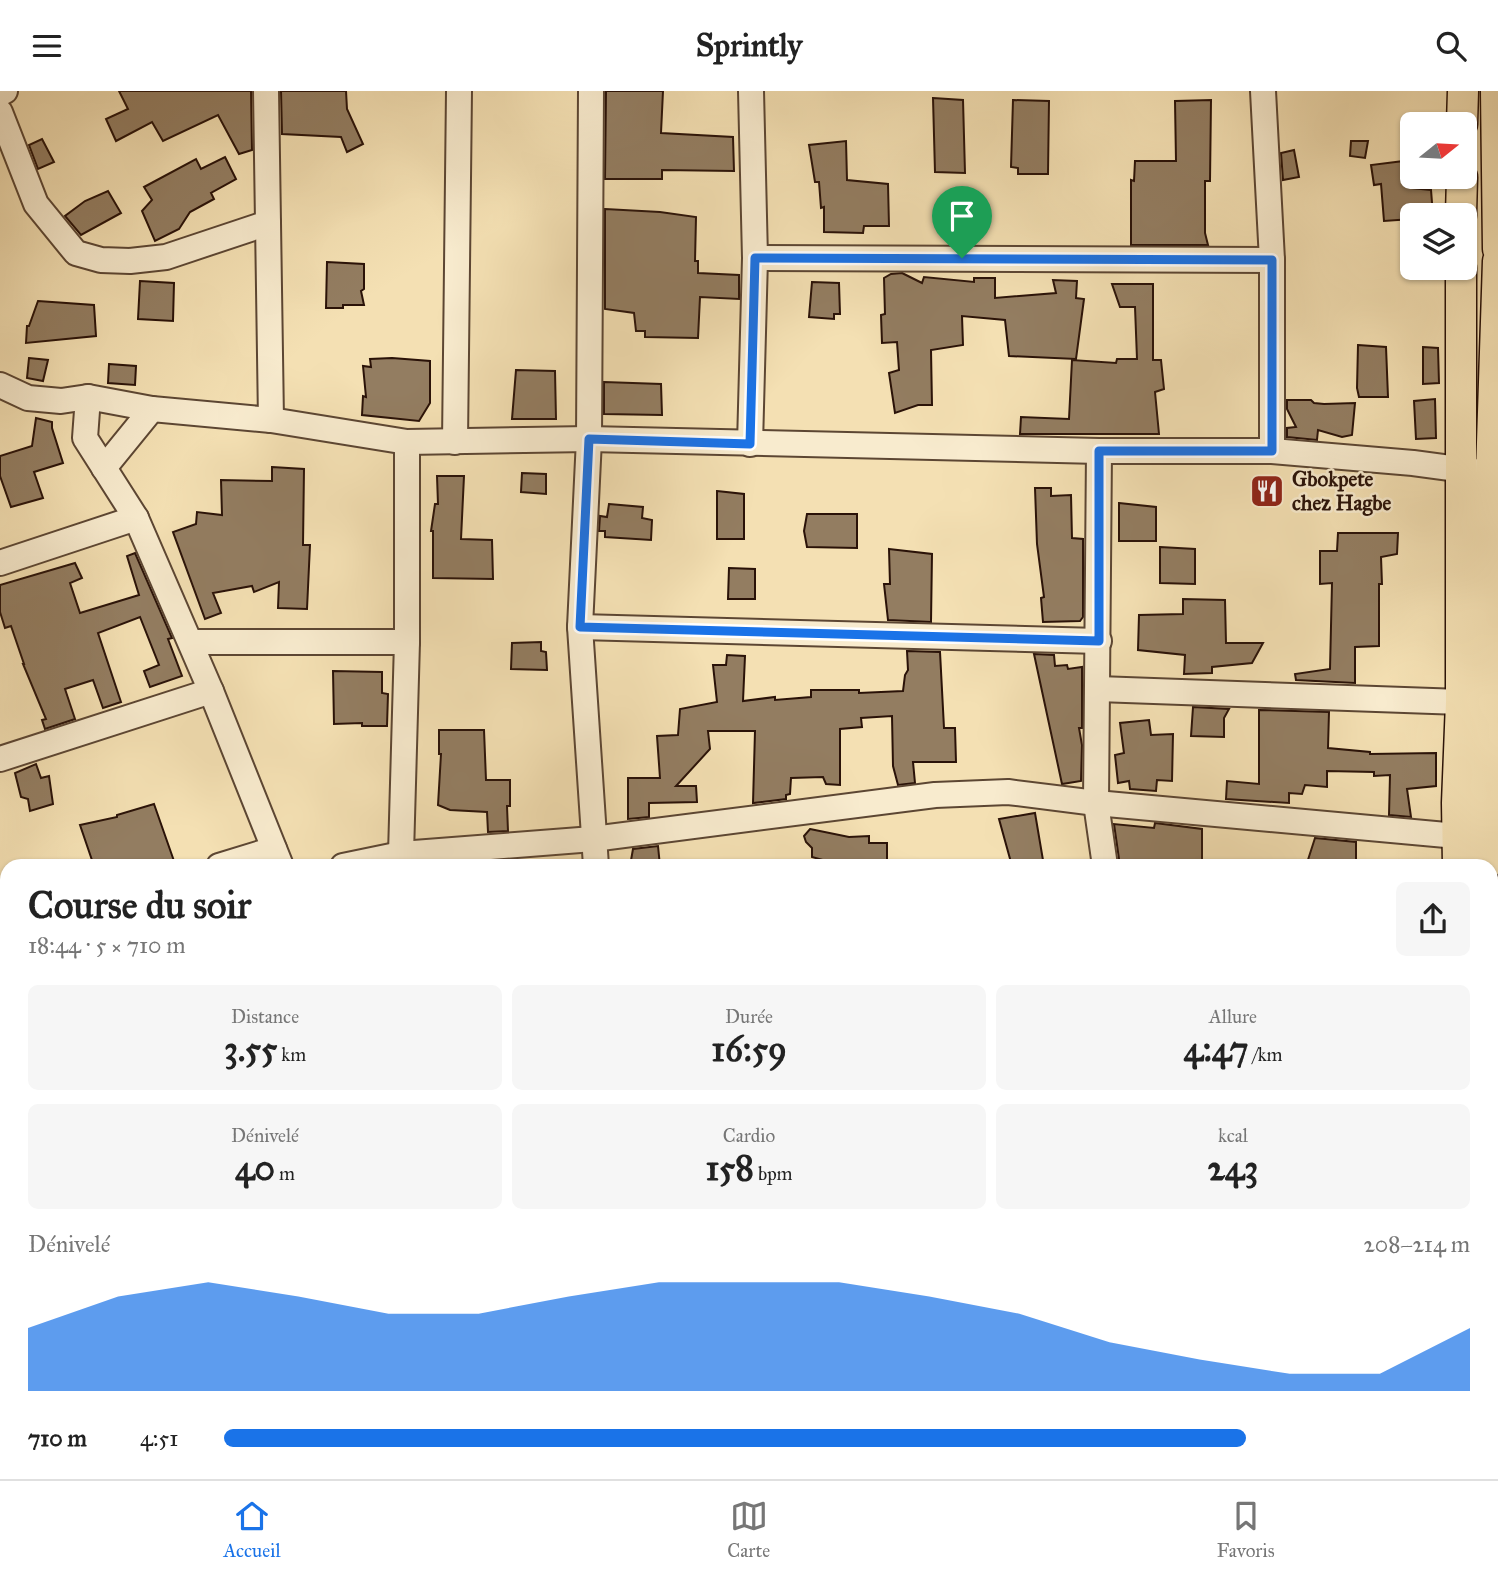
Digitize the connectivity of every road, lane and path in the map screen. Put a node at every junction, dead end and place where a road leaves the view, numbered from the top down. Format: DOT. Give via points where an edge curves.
graph roads {
  1 [pos="5,91"];
  2 [pos="266,91"];
  3 [pos="459,91"];
  4 [pos="592,91"];
  5 [pos="751,91"];
  6 [pos="1263,91"];
  7 [pos="1463,91"];
  8 [pos="1496,91"];
  9 [pos="0,93"];
  10 [pos="0,112"];
  11 [pos="1462,112"];
  12 [pos="1497,151"];
  13 [pos="268,223"];
  14 [pos="1498,249"];
  15 [pos="755,258"];
  16 [pos="1272,260"];
  17 [pos="1498,261"];
  18 [pos="1461,280"];
  19 [pos="0,385"];
  20 [pos="88,397"];
  21 [pos="152,409"];
  22 [pos="271,420"];
  23 [pos="589,439"];
  24 [pos="407,442"];
  25 [pos="455,442"];
  26 [pos="750,444"];
  27 [pos="1099,451"];
  28 [pos="1272,451"];
  29 [pos="104,468"];
  30 [pos="1461,470"];
  31 [pos="1494,474"];
  32 [pos="136,518"];
  33 [pos="0,563"];
  34 [pos="580,627"];
  35 [pos="1099,641"];
  36 [pos="191,642"];
  37 [pos="407,642"];
  38 [pos="1098,689"];
  39 [pos="211,691"];
  40 [pos="1461,702"];
  41 [pos="0,759"];
  42 [pos="1096,803"];
  43 [pos="1492,804"];
  44 [pos="1457,836"];
  45 [pos="593,839"];
  46 [pos="401,854"];
  47 [pos="278,857"];
  48 [pos="377,859"];
  49 [pos="595,859"];
  50 [pos="1104,859"];
  51 [pos="1458,859"];
  52 [pos="1486,859"];
  1 -- 9 [label="street"];
  2 -- 13 [label="street"];
  3 -- 25 [label="street"];
  4 -- 23 [label="street"];
  5 -- 15 [label="street"];
  6 -- 16 [label="street"];
  7 -- 11 [label="main road"];
  8 -- 12 [label="main road"];
  10 -- 13 [label="street" via="36,204 76,253 101,260 166,257"];
  12 -- 14 [label="main road"];
  13 -- 22 [label="street"];
  15 -- 16 [label="street"];
  15 -- 26 [label="street"];
  16 -- 28 [label="street"];
  17 -- 31 [label="main road"];
  18 -- 30 [label="main road"];
  19 -- 20 [label="street" via="28,398 61,401"];
  20 -- 21 [label="street"];
  20 -- 29 [label="street" via="85,438"];
  21 -- 22 [label="street"];
  21 -- 29 [label="street"];
  22 -- 24 [label="street"];
  23 -- 25 [label="street"];
  23 -- 26 [label="street"];
  23 -- 34 [label="street"];
  24 -- 25 [label="street"];
  24 -- 37 [label="street"];
  26 -- 27 [label="street"];
  27 -- 28 [label="street"];
  27 -- 35 [label="street"];
  28 -- 30 [label="street"];
  29 -- 32 [label="street"];
  30 -- 31 [label="street"];
  30 -- 40 [label="main road"];
  31 -- 43 [label="main road"];
  32 -- 33 [label="street"];
  32 -- 36 [label="street"];
  34 -- 35 [label="street"];
  34 -- 45 [label="street"];
  35 -- 38 [label="street"];
  36 -- 37 [label="street"];
  36 -- 39 [label="street"];
  37 -- 46 [label="street"];
  38 -- 40 [label="street"];
  38 -- 42 [label="street"];
  39 -- 41 [label="street"];
  39 -- 47 [label="street"];
  40 -- 44 [label="main road"];
  42 -- 44 [label="street"];
  42 -- 45 [label="street" via="1008,792 957,794"];
  42 -- 50 [label="street"];
  43 -- 52 [label="main road"];
  44 -- 51 [label="main road"];
  45 -- 46 [label="street"];
  45 -- 49 [label="street"];
  46 -- 48 [label="street"];
}
